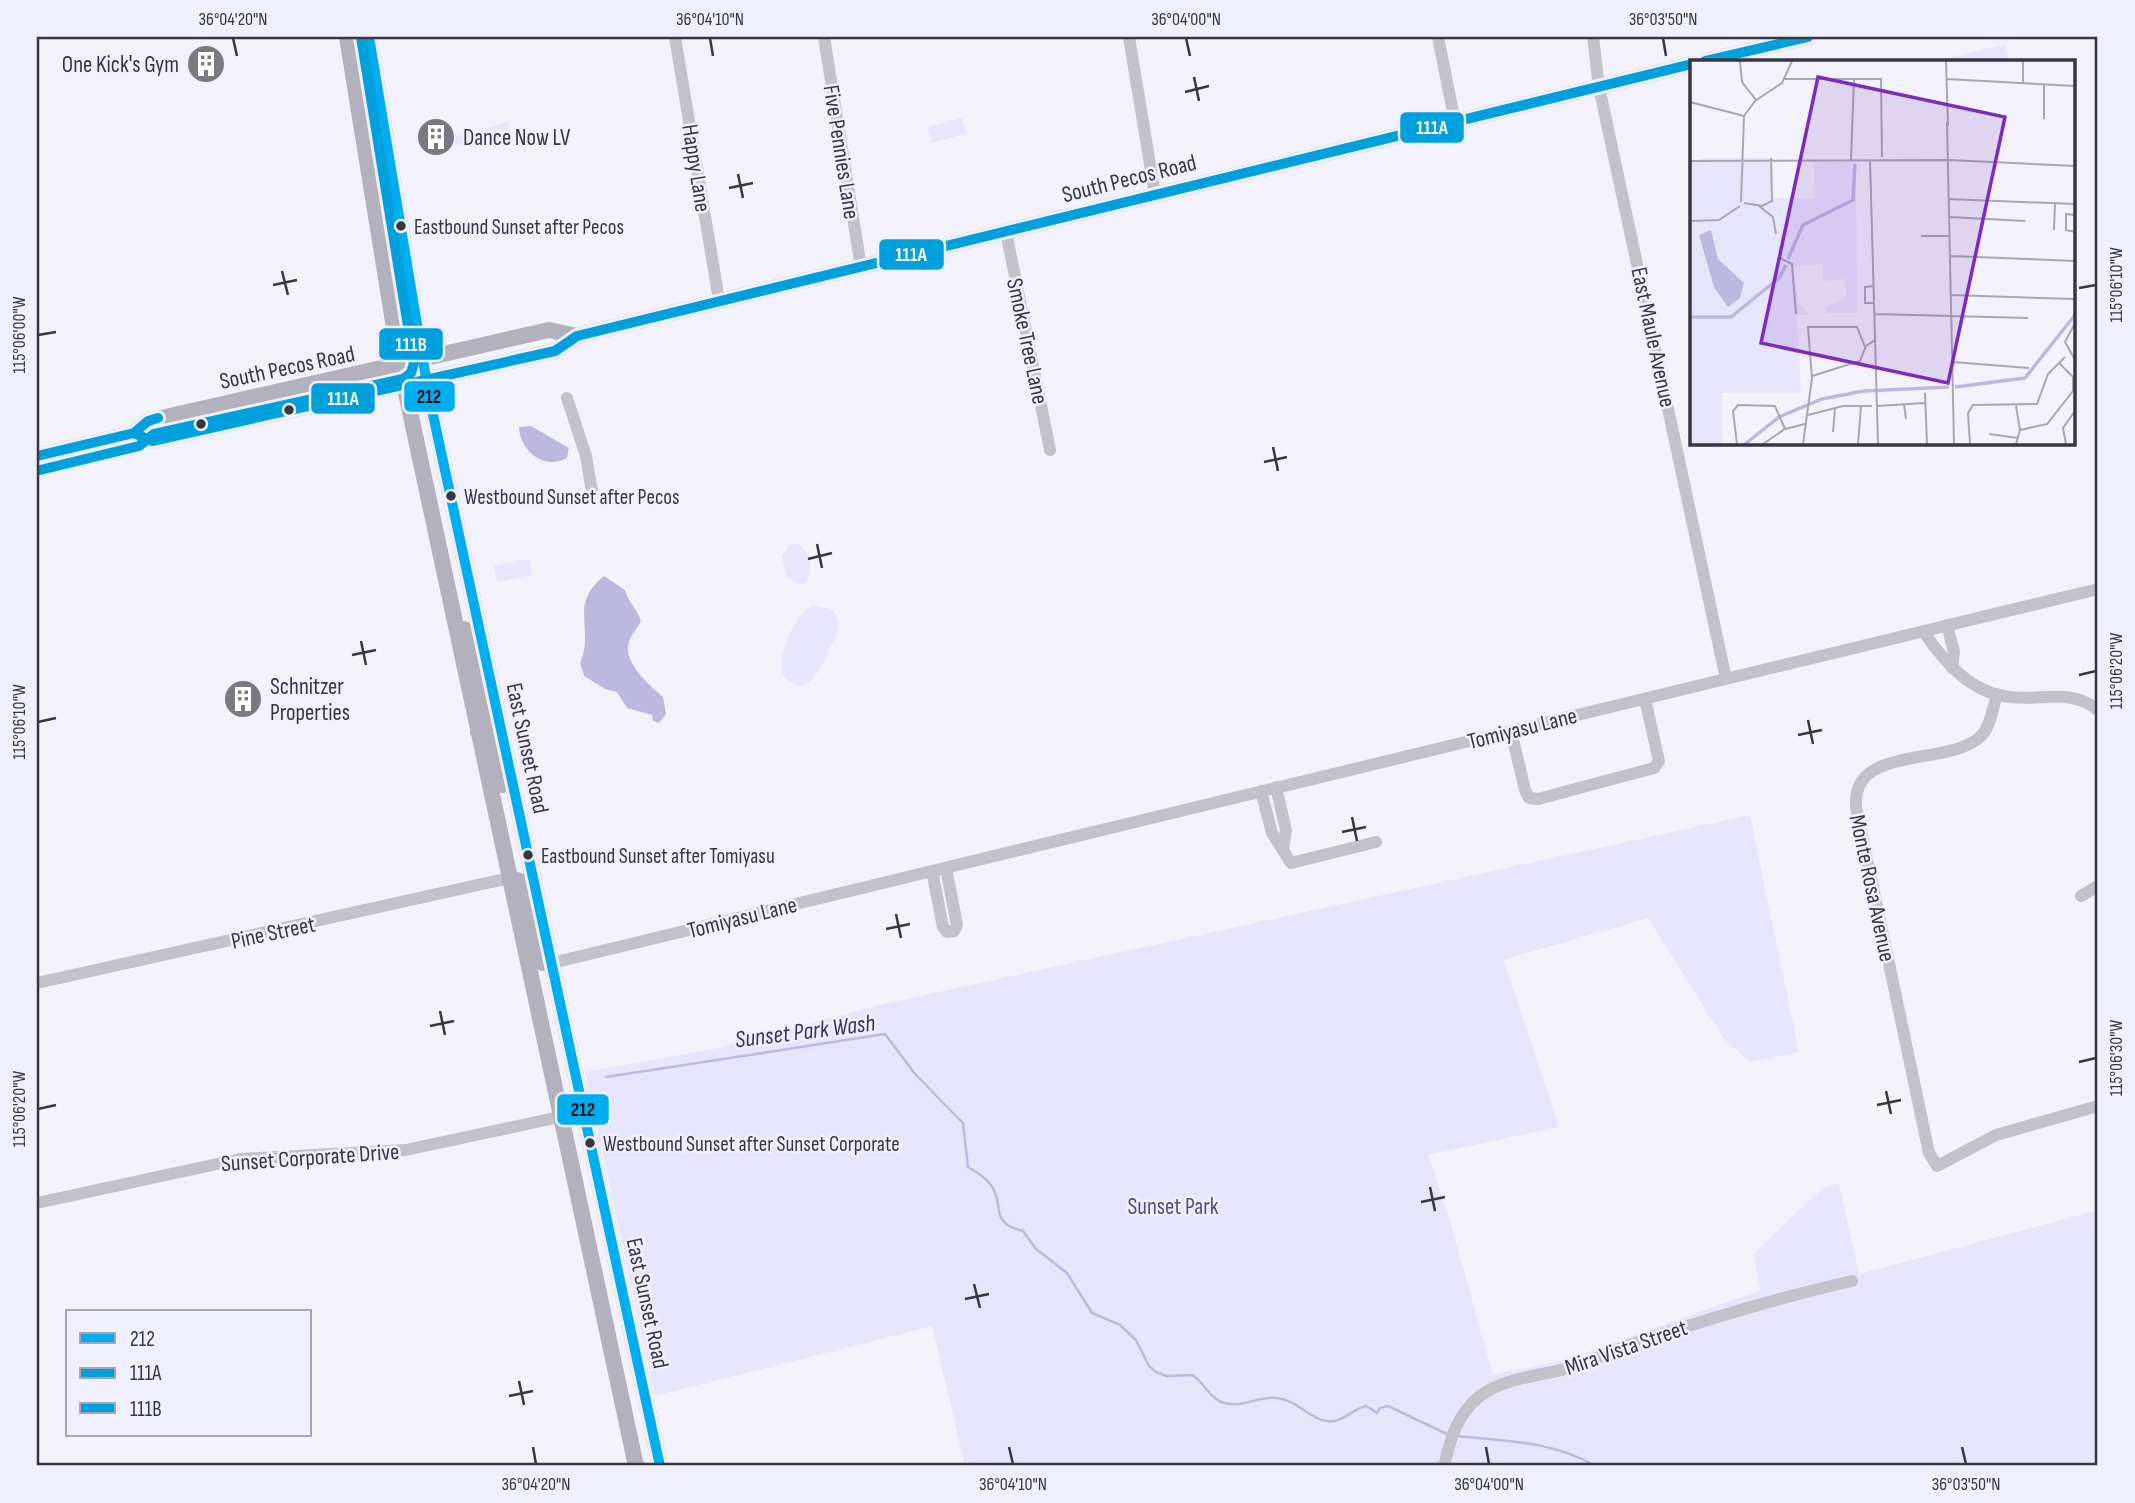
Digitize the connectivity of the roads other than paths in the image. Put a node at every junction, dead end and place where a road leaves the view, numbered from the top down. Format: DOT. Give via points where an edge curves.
graph roads {
  1 [pos="346,37"];
  2 [pos="356,37"];
  3 [pos="369,37"];
  4 [pos="675,37"];
  5 [pos="824,37"];
  6 [pos="1129,37"];
  7 [pos="1438,37"];
  8 [pos="1593,37"];
  9 [pos="1808,37"];
  10 [pos="1710,60"];
  11 [pos="1690,64"];
  12 [pos="374,67"];
  13 [pos="354,82"];
  14 [pos="1599,87"];
  15 [pos="1455,122"];
  16 [pos="391,168"];
  17 [pos="1155,195"];
  18 [pos="1006,232"];
  19 [pos="861,267"];
  20 [pos="719,300"];
  21 [pos="577,336"];
  22 [pos="422,361"];
  23 [pos="400,365"];
  24 [pos="426,379"];
  25 [pos="404,384"];
  26 [pos="567,398"];
  27 [pos="134,433"];
  28 [pos="1050,450"];
  29 [pos="37,456"];
  30 [pos="592,492"];
  31 [pos="2098,589"];
  32 [pos="453,609"];
  33 [pos="1947,625"];
  34 [pos="1923,631"];
  35 [pos="1952,668"];
  36 [pos="1726,679"];
  37 [pos="1997,694"];
  38 [pos="1645,699"];
  39 [pos="2098,710"];
  40 [pos="500,727"];
  41 [pos="1511,731"];
  42 [pos="478,732"];
  43 [pos="1276,788"];
  44 [pos="1261,791"];
  45 [pos="1376,842"];
  46 [pos="1283,849"];
  47 [pos="532,873"];
  48 [pos="509,878"];
  49 [pos="2098,886"];
  50 [pos="2081,896"];
  51 [pos="552,963"];
  52 [pos="37,984"];
  53 [pos="2098,1107"];
  54 [pos="583,1112"];
  55 [pos="561,1116"];
  56 [pos="37,1203"];
  57 [pos="1852,1281"];
  58 [pos="632,1336"];
  59 [pos="609,1341"];
  60 [pos="636,1466"];
  61 [pos="660,1466"];
  62 [pos="1444,1466"];
  1 -- 13 [label="main road, East Sunset Road"];
  2 -- 12 [label="main road" via="364,67"];
  3 -- 12 [label="main road, East Sunset Road"];
  4 -- 20 [label="street, Happy Lane"];
  5 -- 19 [label="street, Five Pennies Lane"];
  6 -- 17 [label="street"];
  7 -- 15 [label="street"];
  8 -- 14 [label="street, East Maule Avenue"];
  9 -- 10 [label="main road"];
  11 -- 14 [label="main road, South Pecos Road"];
  12 -- 16 [label="main road, East Sunset Road"];
  13 -- 16 [label="main road" via="365,94 380,154"];
  13 -- 23 [label="main road, East Sunset Road"];
  14 -- 15 [label="main road, South Pecos Road"];
  14 -- 36 [label="street, East Maule Avenue"];
  15 -- 17 [label="main road, South Pecos Road"];
  16 -- 22 [label="main road, East Sunset Road"];
  17 -- 18 [label="main road, South Pecos Road"];
  18 -- 19 [label="main road, South Pecos Road"];
  18 -- 28 [label="street, Smoke Tree Lane"];
  19 -- 20 [label="main road, South Pecos Road"];
  20 -- 21 [label="main road, South Pecos Road"];
  21 -- 22 [label="main road, South Pecos Road" via="550,331"];
  21 -- 24 [label="main road, South Pecos Road" via="555,351"];
  22 -- 23 [label="main road, South Pecos Road"];
  22 -- 24 [label="main road, East Sunset Road"];
  23 -- 25 [label="main road, East Sunset Road"];
  23 -- 27 [label="main road, South Pecos Road" via="148,421"];
  24 -- 25 [label="main road, South Pecos Road"];
  24 -- 40 [label="main road, East Sunset Road"];
  25 -- 27 [label="main road, South Pecos Road" via="152,440"];
  25 -- 32 [label="main road, East Sunset Road"];
  26 -- 30 [label="street"];
  27 -- 29 [label="main road, South Pecos Road"];
  31 -- 33 [label="street, Tomiyasu Lane"];
  32 -- 40 [label="main road" via="472,650 487,714"];
  32 -- 42 [label="main road, East Sunset Road"];
  33 -- 34 [label="street, Tomiyasu Lane"];
  33 -- 35 [label="street" via="1954,652"];
  34 -- 35 [label="street"];
  34 -- 36 [label="street, Tomiyasu Lane"];
  35 -- 37 [label="street" via="1983,690"];
  36 -- 38 [label="street, Tomiyasu Lane"];
  37 -- 39 [label="street" via="2011,698 2059,695 2086,700"];
  37 -- 53 [label="street, Monte Rosa Avenue" via="1980,738 1876,768 1865,776 1856,794 1929,1153 1937,1166 1996,1135"];
  38 -- 41 [label="street, Tomiyasu Lane"];
  38 -- 41 [label="street" via="1659,761 1654,768 1564,793 1529,798"];
  40 -- 47 [label="main road, East Sunset Road"];
  41 -- 43 [label="street, Tomiyasu Lane"];
  42 -- 47 [label="main road" via="483,730 492,745 503,792"];
  42 -- 48 [label="main road, East Sunset Road"];
  43 -- 44 [label="street, Tomiyasu Lane"];
  43 -- 46 [label="street" via="1286,830"];
  44 -- 46 [label="street" via="1272,833"];
  44 -- 51 [label="street, Tomiyasu Lane"];
  45 -- 46 [label="street" via="1291,863"];
  47 -- 51 [label="main road, East Sunset Road"];
  48 -- 51 [label="main road" via="520,881 540,959 546,965"];
  48 -- 52 [label="street, Pine Street"];
  48 -- 55 [label="main road, East Sunset Road"];
  49 -- 50 [label="street"];
  51 -- 54 [label="main road, East Sunset Road"];
  54 -- 55 [label="street, Sunset Corporate Drive"];
  54 -- 58 [label="main road, East Sunset Road"];
  55 -- 56 [label="street, Sunset Corporate Drive" via="406,1150 240,1158"];
  55 -- 59 [label="main road, East Sunset Road"];
  57 -- 62 [label="street, Mira Vista Street" via="1794,1294 1573,1367 1499,1386 1480,1396 1460,1420"];
  58 -- 59 [label="main road"];
  58 -- 61 [label="main road, East Sunset Road"];
  59 -- 60 [label="main road, East Sunset Road"];
}
